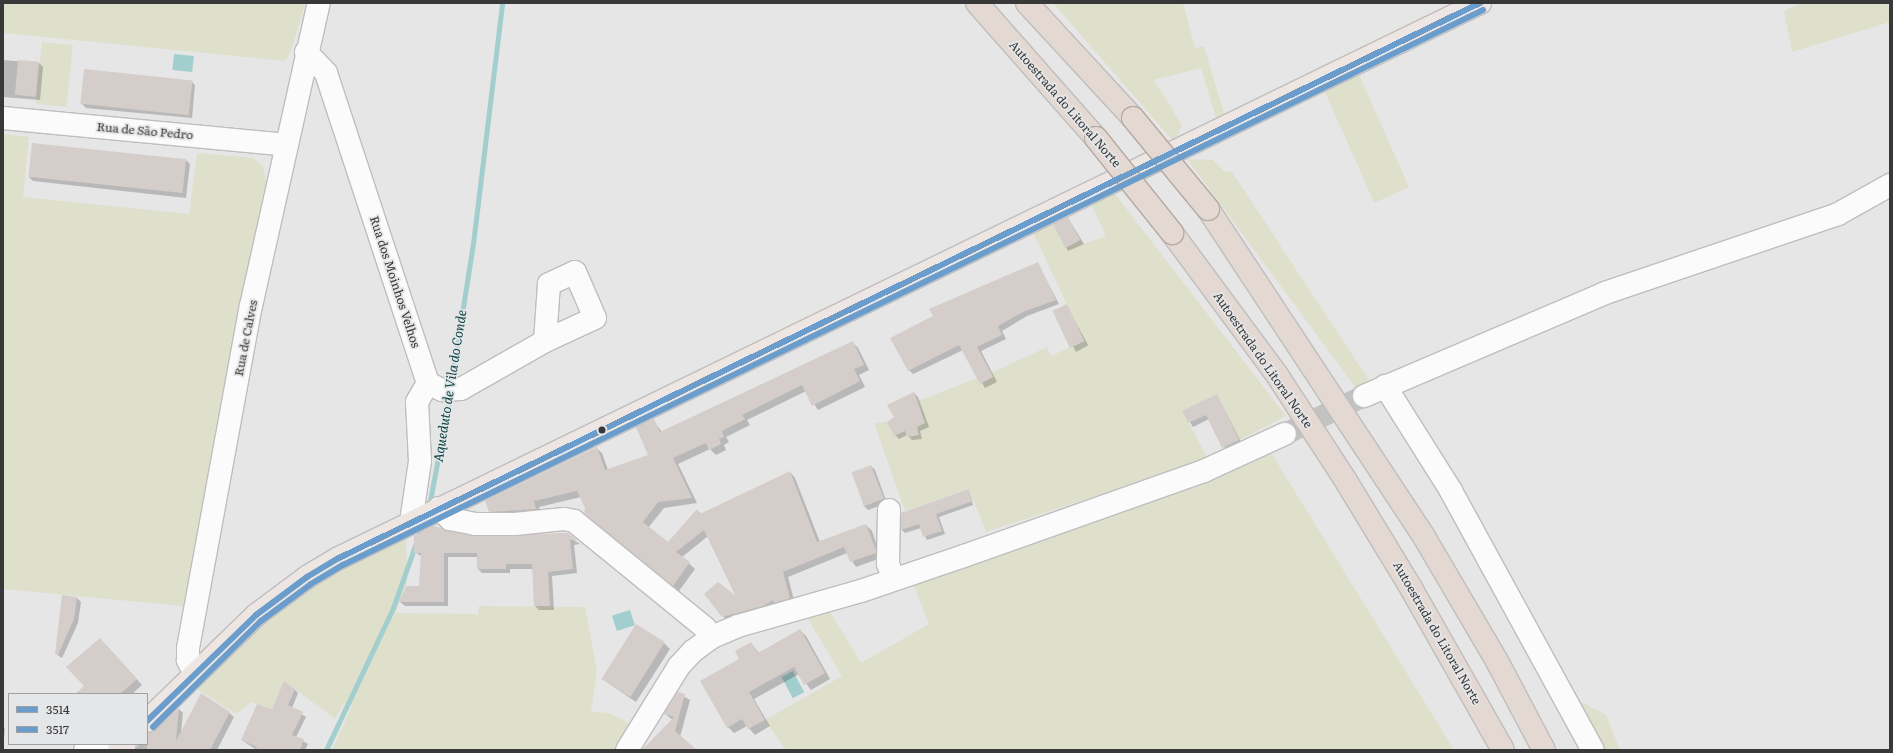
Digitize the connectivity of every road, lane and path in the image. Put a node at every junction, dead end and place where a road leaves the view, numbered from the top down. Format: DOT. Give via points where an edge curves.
graph roads {
  1 [pos="319,3"];
  2 [pos="977,3"];
  3 [pos="1028,3"];
  4 [pos="1480,3"];
  5 [pos="306,52"];
  6 [pos="3,118"];
  7 [pos="286,145"];
  8 [pos="1890,185"];
  9 [pos="545,341"];
  10 [pos="428,383"];
  11 [pos="1385,386"];
  12 [pos="1364,396"];
  13 [pos="1285,434"];
  14 [pos="439,508"];
  15 [pos="888,510"];
  16 [pos="411,522"];
  17 [pos="894,580"];
  18 [pos="712,637"];
  19 [pos="195,674"];
  20 [pos="148,720"];
  21 [pos="100,745"];
  22 [pos="85,750"];
  23 [pos="627,750"];
  24 [pos="1503,750"];
  25 [pos="1544,750"];
  26 [pos="1593,750"];
  1 -- 5 [label="street, Rua de Calves"];
  2 -- 24 [label="highway, Autoestrada do Litoral Norte, bridge" via="1096,138 1172,233 1277,375 1411,588"];
  3 -- 25 [label="highway, bridge" via="1133,118 1208,209 1423,535 1497,661"];
  4 -- 14 [label="main road"];
  5 -- 7 [label="street, Rua de Calves"];
  5 -- 10 [label="street, Rua dos Moinhos Velhos" via="326,73"];
  6 -- 7 [label="street, Rua de São Pedro"];
  7 -- 19 [label="street, Rua de Calves" via="251,306 188,648 188,660"];
  8 -- 11 [label="street" via="1838,214 1605,293"];
  9 -- 10 [label="street" via="461,389 442,390"];
  10 -- 16 [label="street" via="417,402 420,461"];
  11 -- 12 [label="street"];
  11 -- 26 [label="street" via="1451,491"];
  13 -- 17 [label="street" via="1204,471"];
  14 -- 16 [label="main road"];
  14 -- 18 [label="street" via="450,519 475,524 520,524 564,518 574,521 705,628"];
  15 -- 17 [label="street" via="888,564"];
  16 -- 19 [label="main road" via="307,577 256,615"];
  17 -- 18 [label="street" via="738,626"];
  18 -- 23 [label="street" via="693,651 679,666"];
  19 -- 20 [label="main road"];
  21 -- 22 [label="street"];
}
